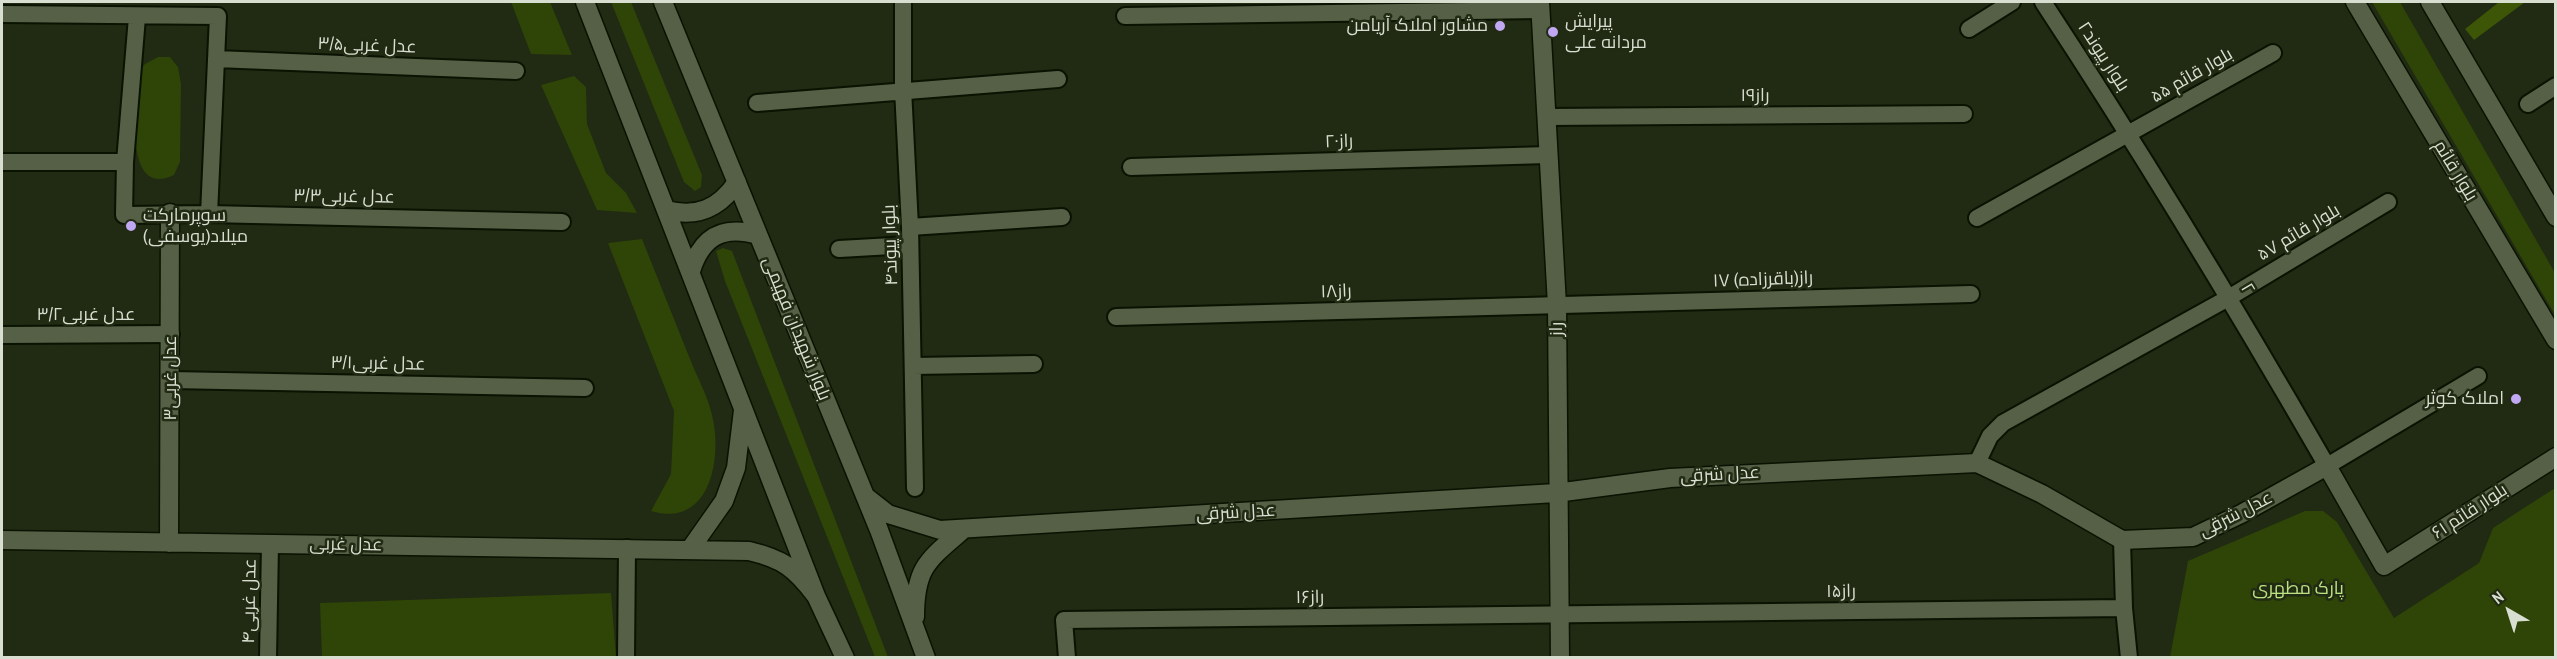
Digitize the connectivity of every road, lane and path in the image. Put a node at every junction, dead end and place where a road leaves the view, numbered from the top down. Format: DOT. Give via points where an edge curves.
graph roads {
  1 [pos="585,2"];
  2 [pos="663,2"];
  3 [pos="903,2"];
  4 [pos="2012,2"];
  5 [pos="2043,2"];
  6 [pos="2355,2"];
  7 [pos="2430,2"];
  8 [pos="1540,6"];
  9 [pos="175,9"];
  10 [pos="2,14"];
  11 [pos="1125,16"];
  12 [pos="136,17"];
  13 [pos="1969,29"];
  14 [pos="2273,53"];
  15 [pos="216,59"];
  16 [pos="516,71"];
  17 [pos="1058,79"];
  18 [pos="2556,86"];
  19 [pos="903,89"];
  20 [pos="757,103"];
  21 [pos="2528,104"];
  22 [pos="1964,114"];
  23 [pos="1547,117"];
  24 [pos="2130,134"];
  25 [pos="1548,155"];
  26 [pos="2,162"];
  27 [pos="125,162"];
  28 [pos="1131,167"];
  29 [pos="736,182"];
  30 [pos="2388,202"];
  31 [pos="666,210"];
  32 [pos="170,213"];
  33 [pos="209,214"];
  34 [pos="1062,217"];
  35 [pos="2556,217"];
  36 [pos="1977,218"];
  37 [pos="562,222"];
  38 [pos="910,227"];
  39 [pos="758,236"];
  40 [pos="910,245"];
  41 [pos="839,249"];
  42 [pos="691,270"];
  43 [pos="1971,294"];
  44 [pos="2230,297"];
  45 [pos="1557,305"];
  46 [pos="1116,317"];
  47 [pos="171,334"];
  48 [pos="2,335"];
  49 [pos="2556,340"];
  50 [pos="1034,364"];
  51 [pos="914,366"];
  52 [pos="2478,376"];
  53 [pos="171,380"];
  54 [pos="585,388"];
  55 [pos="744,406"];
  56 [pos="2556,457"];
  57 [pos="1977,463"];
  58 [pos="2326,466"];
  59 [pos="915,488"];
  60 [pos="1556,493"];
  61 [pos="865,496"];
  62 [pos="964,529"];
  63 [pos="2,540"];
  64 [pos="2122,540"];
  65 [pos="170,543"];
  66 [pos="270,544"];
  67 [pos="627,548"];
  68 [pos="691,548"];
  69 [pos="816,596"];
  70 [pos="2124,608"];
  71 [pos="1558,615"];
  72 [pos="915,625"];
  73 [pos="268,657"];
  74 [pos="626,657"];
  75 [pos="844,657"];
  76 [pos="926,657"];
  77 [pos="1067,657"];
  78 [pos="1560,657"];
  79 [pos="2130,657"];
  1 -- 31 [label="street"];
  2 -- 29 [label="street, بلوار شهیدان فهیمی"];
  3 -- 19 [label="street, بلوار پیوند۴"];
  4 -- 13 [label="street"];
  5 -- 24 [label="street, بلوار پیوند۲"];
  6 -- 49 [label="street, بلوار قائم"];
  7 -- 35 [label="street"];
  8 -- 11 [label="street"];
  8 -- 23 [label="street, راز"];
  9 -- 12 [label="street"];
  9 -- 15 [label="street" via="218,16"];
  10 -- 12 [label="street"];
  12 -- 27 [label="street"];
  14 -- 24 [label="street, بلوار قائم ۵۵"];
  15 -- 16 [label="street, عدل غربی۳/۵"];
  15 -- 33 [label="street"];
  17 -- 19 [label="street"];
  18 -- 21 [label="street"];
  19 -- 20 [label="street"];
  19 -- 38 [label="street, بلوار پیوند۴"];
  22 -- 23 [label="street, راز۱۹"];
  23 -- 25 [label="street, راز"];
  24 -- 36 [label="street, بلوار قائم ۵۵"];
  24 -- 44 [label="street, ۲"];
  25 -- 28 [label="street, راز۲۰"];
  25 -- 45 [label="street, راز"];
  26 -- 27 [label="street"];
  27 -- 32 [label="street, عدل غربی۳/۳" via="124,215"];
  29 -- 31 [label="street" via="719,203 706,210"];
  29 -- 39 [label="street, بلوار شهیدان فهیمی"];
  30 -- 44 [label="street, بلوار قائم ۵۷"];
  31 -- 42 [label="street"];
  32 -- 33 [label="street, عدل غربی۳/۳"];
  32 -- 47 [label="street, عدل غربی۳"];
  33 -- 37 [label="street, عدل غربی۳/۳"];
  34 -- 38 [label="street"];
  38 -- 40 [label="street, بلوار پیوند۴"];
  39 -- 42 [label="street" via="741,231 723,232 708,240 696,254"];
  39 -- 61 [label="street, بلوار شهیدان فهیمی"];
  40 -- 41 [label="street"];
  40 -- 51 [label="street, بلوار پیوند۴"];
  42 -- 55 [label="street"];
  43 -- 45 [label="street, ۱۷ راز(باقرزاده)"];
  44 -- 57 [label="street, بلوار قائم ۵۷" via="2003,423 1990,436"];
  44 -- 58 [label="street, ۲"];
  45 -- 46 [label="street, راز۱۸"];
  45 -- 60 [label="street, راز"];
  47 -- 48 [label="street, عدل غربی۳/۲"];
  47 -- 53 [label="street, عدل غربی۳"];
  50 -- 51 [label="street"];
  51 -- 59 [label="street, بلوار پیوند۴"];
  52 -- 58 [label="street"];
  53 -- 54 [label="street, عدل غربی۳/۱"];
  53 -- 65 [label="street, عدل غربی۳"];
  55 -- 68 [label="street" via="736,468 724,501"];
  55 -- 69 [label="street"];
  56 -- 58 [label="street, بلوار قائم ۶۱" via="2384,566"];
  57 -- 60 [label="street, عدل شرقی" via="1670,478"];
  57 -- 64 [label="street, عدل شرقی" via="2042,494"];
  58 -- 64 [label="street, عدل شرقی" via="2193,537"];
  60 -- 62 [label="street, عدل شرقی"];
  60 -- 71 [label="street, راز"];
  61 -- 62 [label="street, عدل شرقی" via="888,514 917,525 940,530"];
  61 -- 72 [label="street, بلوار شهیدان فهیمی"];
  62 -- 72 [label="street" via="922,568 915,596"];
  63 -- 65 [label="street, عدل غربی"];
  64 -- 70 [label="street"];
  65 -- 66 [label="street, عدل غربی"];
  66 -- 67 [label="street, عدل غربی"];
  66 -- 73 [label="street, عدل غربی۴"];
  67 -- 68 [label="street, عدل غربی"];
  67 -- 74 [label="street"];
  68 -- 69 [label="street, عدل غربی" via="749,551 776,557 798,573"];
  69 -- 75 [label="street"];
  70 -- 71 [label="street, راز۱۵"];
  70 -- 79 [label="street"];
  71 -- 77 [label="street, راز۱۶" via="1064,620"];
  71 -- 78 [label="street, راز"];
  72 -- 76 [label="street, بلوار شهیدان فهیمی"];
}
